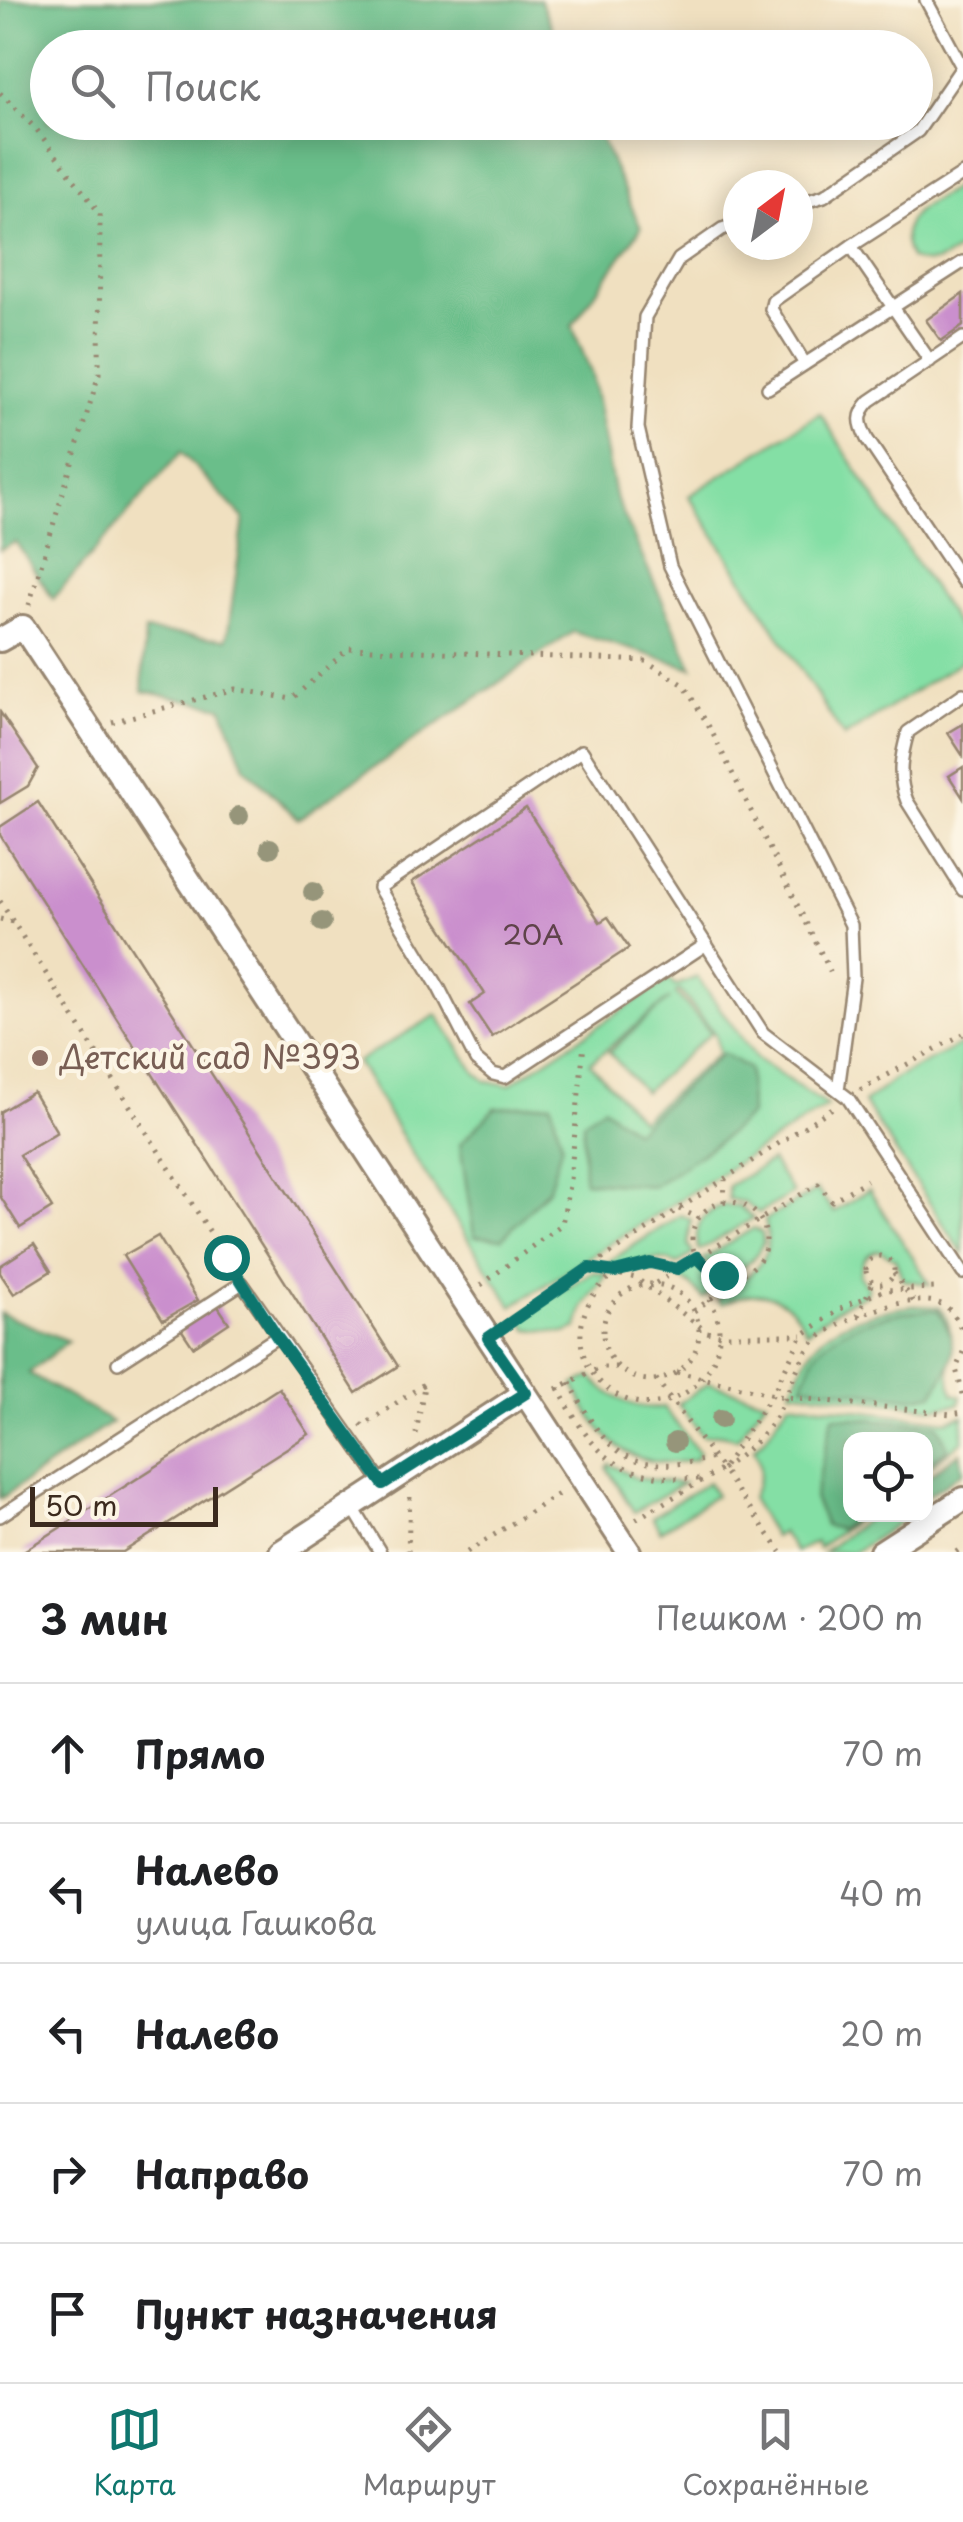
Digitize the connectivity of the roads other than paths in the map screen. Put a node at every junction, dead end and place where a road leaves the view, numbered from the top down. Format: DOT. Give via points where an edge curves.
graph roads {
  1 [pos="926,0"];
  2 [pos="933,110"];
  3 [pos="905,140"];
  4 [pos="963,174"];
  5 [pos="813,199"];
  6 [pos="723,229"];
  7 [pos="852,246"];
  8 [pos="963,262"];
  9 [pos="893,307"];
  10 [pos="963,338"];
  11 [pos="930,361"];
  12 [pos="805,364"];
  13 [pos="768,388"];
  14 [pos="962,578"];
  15 [pos="0,640"];
  16 [pos="963,694"];
  17 [pos="963,890"];
  18 [pos="704,946"];
  19 [pos="843,1094"];
  20 [pos="963,1273"];
  21 [pos="277,1337"];
  22 [pos="118,1363"];
  23 [pos="526,1393"];
  24 [pos="383,1484"];
  25 [pos="963,1500"];
  26 [pos="352,1506"];
  27 [pos="0,1516"];
  28 [pos="281,1552"];
  29 [pos="380,1552"];
  30 [pos="628,1552"];
  31 [pos="880,1552"];
  1 -- 2 [label="lane" via="962,68"];
  3 -- 5 [label="lane"];
  4 -- 7 [label="lane"];
  6 -- 19 [label="lane" via="679,260 644,317 638,428 670,566 851,925"];
  7 -- 9 [label="lane"];
  7 -- 12 [label="lane" via="773,300 776,320"];
  8 -- 9 [label="lane"];
  9 -- 11 [label="lane"];
  9 -- 12 [label="lane"];
  10 -- 11 [label="lane"];
  11 -- 14 [label="lane" via="870,401 859,422"];
  12 -- 13 [label="lane"];
  15 -- 23 [label="street" via="23,627"];
  16 -- 17 [label="lane" via="908,732 900,771 906,801"];
  18 -- 18 [label="lane" via="582,751 379,888 476,1060 506,1077"];
  18 -- 19 [label="lane" via="762,1032"];
  19 -- 20 [label="lane"];
  21 -- 22 [label="lane" via="242,1284"];
  21 -- 24 [label="lane"];
  21 -- 27 [label="lane"];
  23 -- 24 [label="street"];
  23 -- 30 [label="street"];
  24 -- 26 [label="street"];
  25 -- 31 [label="street"];
  26 -- 28 [label="street"];
  26 -- 29 [label="lane"];
}
